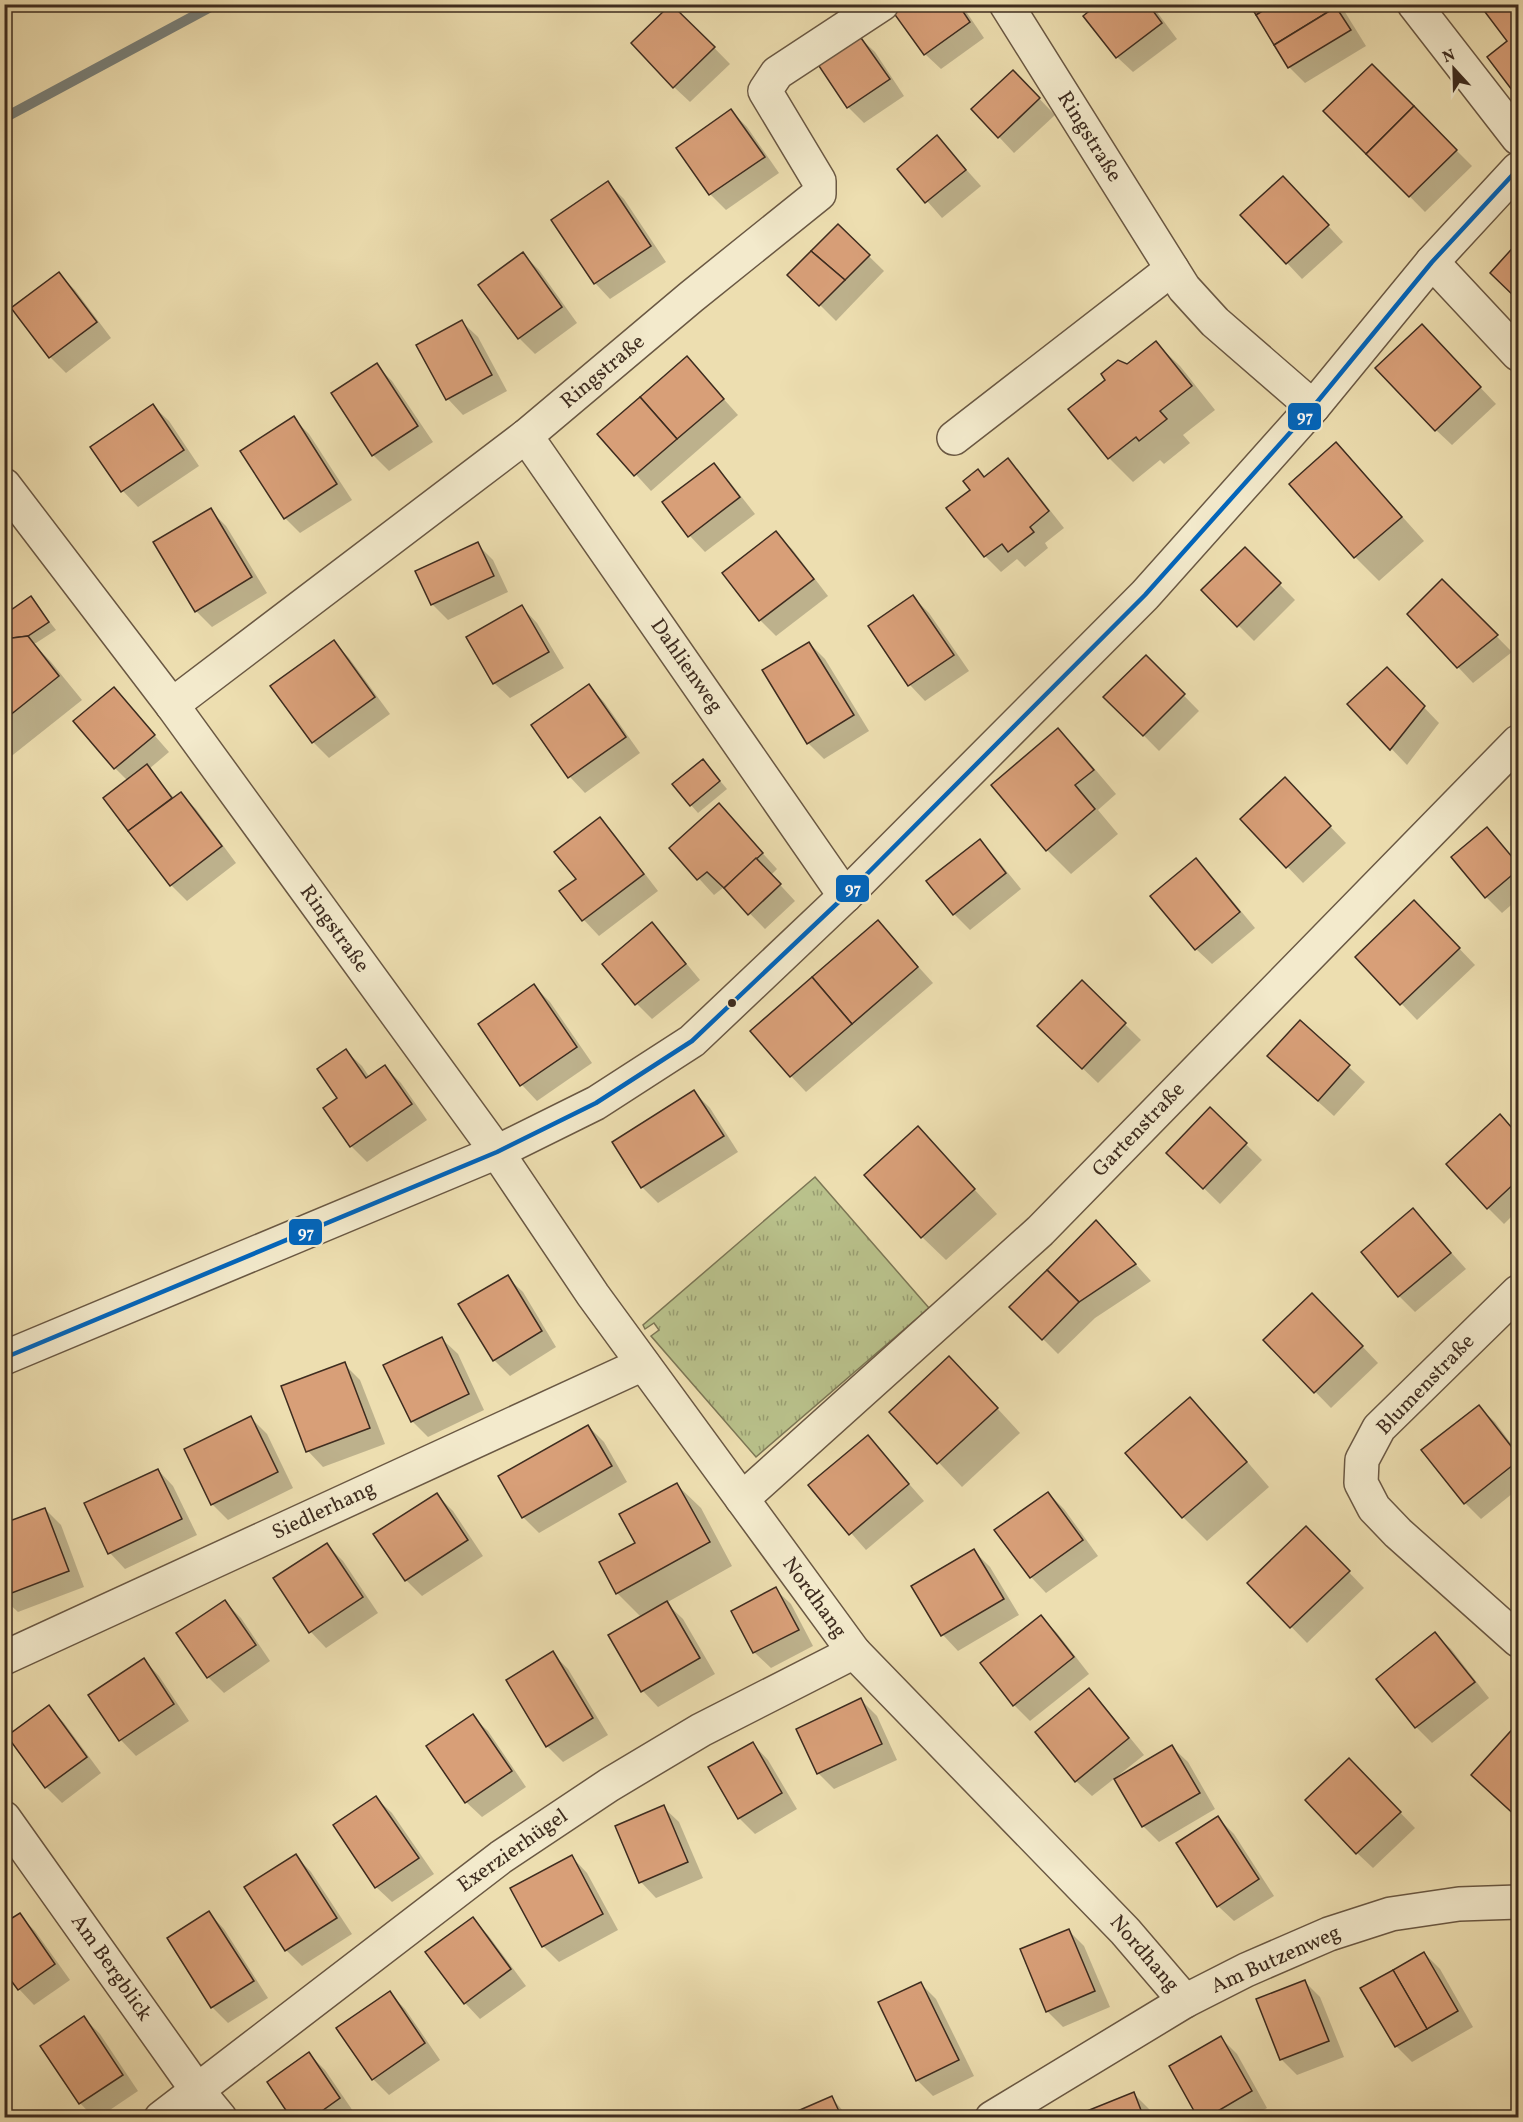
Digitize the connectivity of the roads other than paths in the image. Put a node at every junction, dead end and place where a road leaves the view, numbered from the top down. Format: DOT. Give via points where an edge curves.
graph roads {
  1 [pos="882,4"];
  2 [pos="1006,4"];
  3 [pos="1414,4"];
  4 [pos="1518,138"];
  5 [pos="1518,169"];
  6 [pos="1432,262"];
  7 [pos="1172,269"];
  8 [pos="1518,354"];
  9 [pos="1313,407"];
  10 [pos="526,436"];
  11 [pos="954,438"];
  12 [pos="4,485"];
  13 [pos="172,705"];
  14 [pos="1518,741"];
  15 [pos="845,896"];
  16 [pos="497,1152"];
  17 [pos="1518,1292"];
  18 [pos="4,1358"];
  19 [pos="643,1364"];
  20 [pos="742,1499"];
  21 [pos="1518,1640"];
  22 [pos="854,1652"];
  23 [pos="4,1658"];
  24 [pos="4,1818"];
  25 [pos="1518,1902"];
  26 [pos="1185,2001"];
  27 [pos="197,2090"];
  28 [pos="161,2118"];
  29 [pos="220,2118"];
  30 [pos="992,2118"];
  1 -- 10 [label="street, Ringstraße" via="777,73 765,91 819,181 819,194"];
  2 -- 7 [label="street, Ringstraße"];
  3 -- 4 [label="street"];
  5 -- 6 [label="street"];
  6 -- 8 [label="street"];
  6 -- 9 [label="street"];
  7 -- 9 [label="street, Ringstraße" via="1215,322"];
  7 -- 11 [label="street"];
  9 -- 15 [label="street" via="1145,595"];
  10 -- 13 [label="street, Ringstraße"];
  10 -- 15 [label="street, Dahlienweg"];
  12 -- 13 [label="street, Ringstraße"];
  13 -- 16 [label="street, Ringstraße"];
  14 -- 20 [label="street, Gartenstraße" via="1040,1231"];
  15 -- 16 [label="street" via="692,1041 596,1103"];
  16 -- 18 [label="street"];
  16 -- 19 [label="street, Nordhang"];
  17 -- 21 [label="street, Blumenstraße" via="1379,1428 1362,1460 1361,1483 1374,1508 1398,1533"];
  19 -- 20 [label="street, Nordhang"];
  19 -- 23 [label="street, Siedlerhang"];
  20 -- 22 [label="street, Nordhang"];
  22 -- 26 [label="street, Nordhang" via="1125,1931"];
  22 -- 27 [label="street, Exerzierhügel" via="700,1730 599,1791 501,1857"];
  24 -- 27 [label="street, Am Bergblick"];
  25 -- 26 [label="street, Am Butzenweg" via="1459,1904 1391,1914 1329,1934"];
  26 -- 30 [label="street, Am Butzenweg"];
  27 -- 28 [label="street, Exerzierhügel"];
  27 -- 29 [label="street, Am Bergblick"];
}
